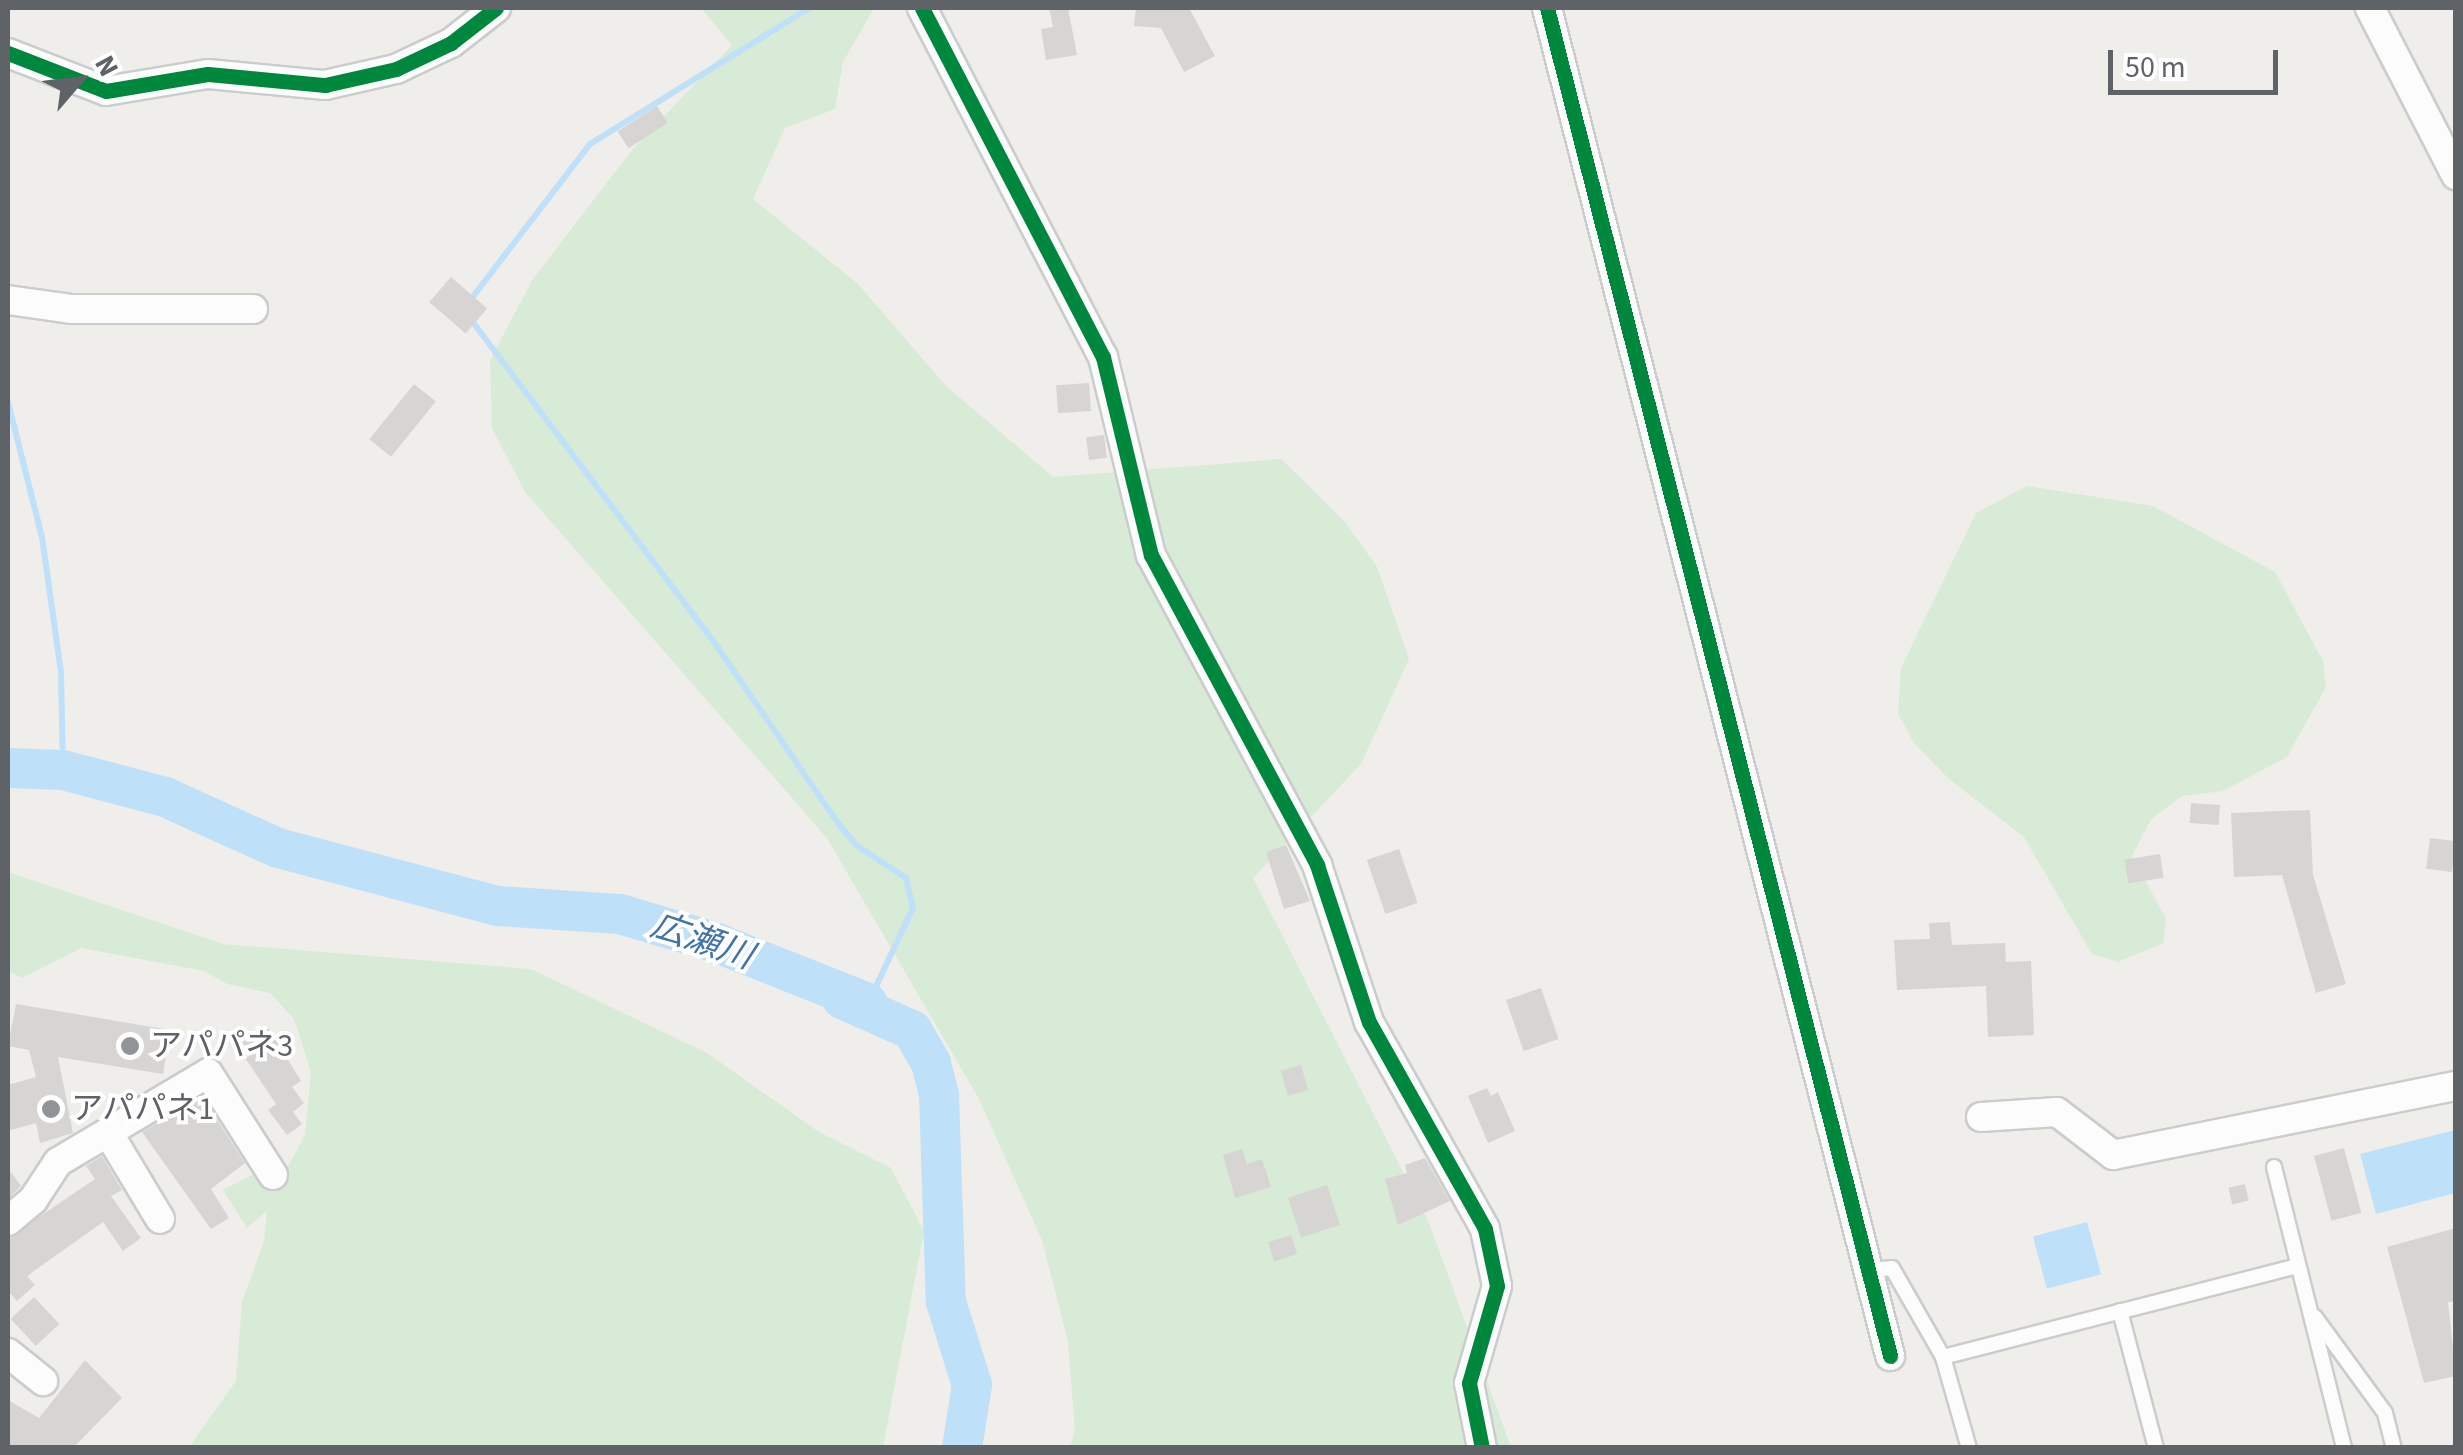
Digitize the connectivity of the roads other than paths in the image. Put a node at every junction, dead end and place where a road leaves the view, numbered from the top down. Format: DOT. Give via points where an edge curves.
graph roads {
  1 [pos="496,8"];
  2 [pos="922,8"];
  3 [pos="1547,8"];
  4 [pos="2370,8"];
  5 [pos="8,53"];
  6 [pos="2456,175"];
  7 [pos="8,300"];
  8 [pos="253,310"];
  9 [pos="2456,1086"];
  10 [pos="1981,1117"];
  11 [pos="109,1134"];
  12 [pos="2274,1167"];
  13 [pos="273,1175"];
  14 [pos="160,1218"];
  15 [pos="8,1221"];
  16 [pos="2297,1266"];
  17 [pos="1866,1270"];
  18 [pos="2308,1309"];
  19 [pos="2120,1312"];
  20 [pos="8,1353"];
  21 [pos="1890,1356"];
  22 [pos="1943,1358"];
  23 [pos="43,1381"];
  24 [pos="1482,1448"];
  25 [pos="1969,1448"];
  26 [pos="2156,1448"];
  27 [pos="2344,1448"];
  28 [pos="2394,1448"];
  1 -- 5 [label="street" via="451,43 396,69 325,85 208,74 106,91"];
  2 -- 24 [label="street" via="1103,357 1134,495 1166,586 1317,864 1369,1022 1485,1229 1497,1286 1470,1382"];
  3 -- 17 [label="street"];
  4 -- 6 [label="street"];
  7 -- 8 [label="street" via="107,310"];
  9 -- 10 [label="street" via="2113,1155 2057,1112"];
  11 -- 13 [label="street" via="143,1106 208,1073"];
  11 -- 14 [label="street"];
  11 -- 15 [label="street" via="58,1162"];
  12 -- 16 [label="lane"];
  16 -- 18 [label="lane"];
  16 -- 19 [label="lane"];
  17 -- 21 [label="street"];
  17 -- 22 [label="lane" via="1892,1268"];
  18 -- 27 [label="lane"];
  18 -- 28 [label="lane" via="2385,1414"];
  19 -- 22 [label="lane"];
  19 -- 26 [label="lane"];
  20 -- 23 [label="street"];
  22 -- 25 [label="lane"];
}
